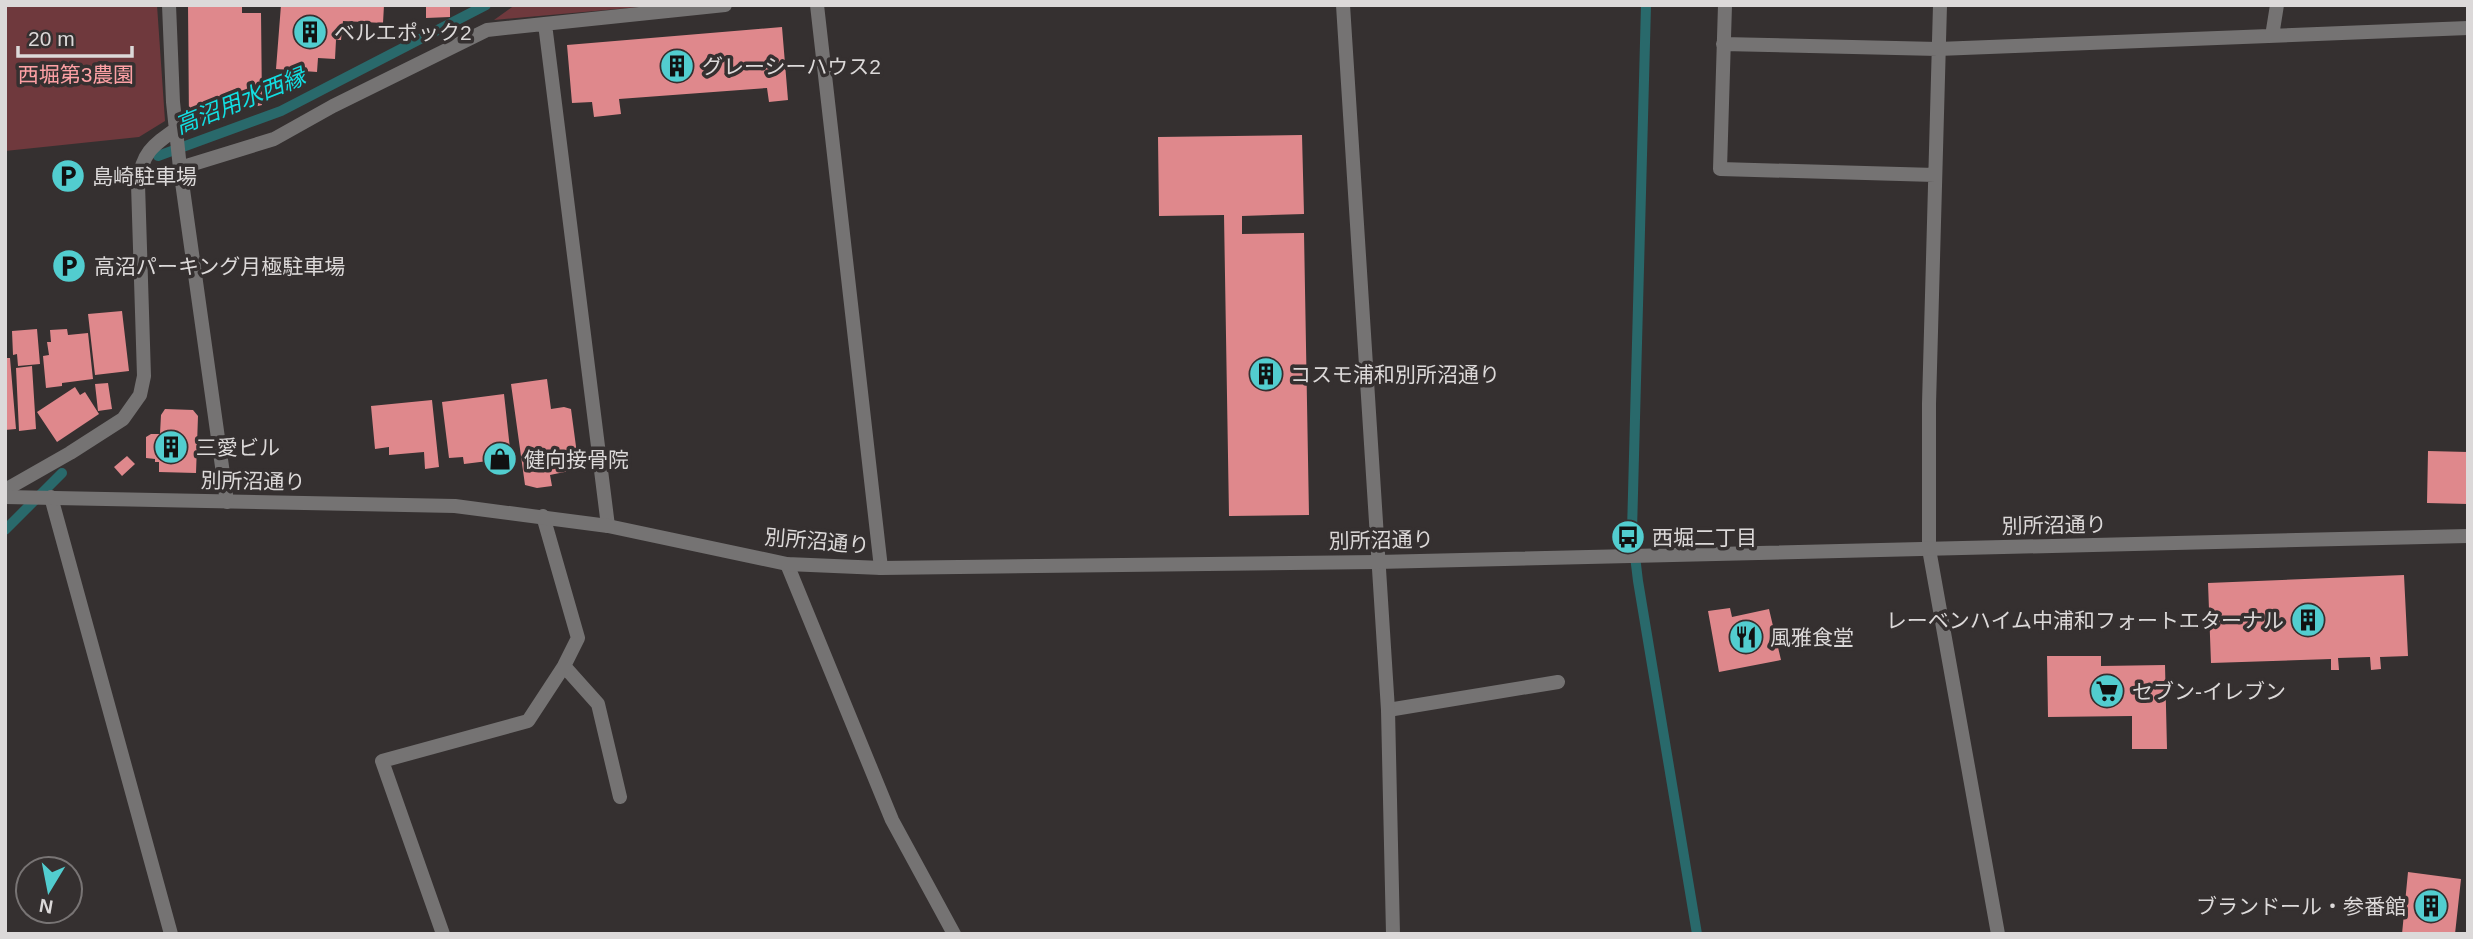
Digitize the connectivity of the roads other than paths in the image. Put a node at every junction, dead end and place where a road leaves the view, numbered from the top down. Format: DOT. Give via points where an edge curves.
graph roads {
  1 [pos="169,5"];
  2 [pos="725,5"];
  3 [pos="817,5"];
  4 [pos="1343,5"];
  5 [pos="1724,5"];
  6 [pos="1940,5"];
  7 [pos="2277,5"];
  8 [pos="545,24"];
  9 [pos="2468,28"];
  10 [pos="2272,36"];
  11 [pos="1723,44"];
  12 [pos="1938,49"];
  13 [pos="176,131"];
  14 [pos="180,166"];
  15 [pos="1935,175"];
  16 [pos="5,490"];
  17 [pos="5,497"];
  18 [pos="50,497"];
  19 [pos="227,502"];
  20 [pos="543,516"];
  21 [pos="608,526"];
  22 [pos="2468,536"];
  23 [pos="1929,549"];
  24 [pos="1377,562"];
  25 [pos="787,564"];
  26 [pos="881,568"];
  27 [pos="564,666"];
  28 [pos="1558,682"];
  29 [pos="1388,710"];
  30 [pos="620,797"];
  31 [pos="170,934"];
  32 [pos="443,934"];
  33 [pos="954,934"];
  34 [pos="1393,934"];
  35 [pos="1998,934"];
  1 -- 13 [label="street"];
  2 -- 8 [label="street"];
  3 -- 26 [label="street"];
  4 -- 24 [label="street"];
  5 -- 11 [label="street"];
  6 -- 12 [label="street"];
  7 -- 10 [label="street"];
  8 -- 14 [label="street" via="487,30 274,139"];
  8 -- 21 [label="street"];
  9 -- 10 [label="street"];
  10 -- 12 [label="street"];
  11 -- 12 [label="street"];
  11 -- 15 [label="street" via="1720,169"];
  12 -- 15 [label="street"];
  13 -- 14 [label="street"];
  13 -- 16 [label="street" via="152,146 141,165 138,184 144,376 140,395 124,419"];
  14 -- 19 [label="street"];
  15 -- 23 [label="street"];
  17 -- 18 [label="street, 別所沼通り"];
  18 -- 19 [label="street, 別所沼通り"];
  18 -- 31 [label="street"];
  19 -- 20 [label="street, 別所沼通り" via="455,506"];
  20 -- 21 [label="street, 別所沼通り"];
  20 -- 27 [label="street" via="578,638"];
  21 -- 25 [label="street, 別所沼通り"];
  22 -- 23 [label="street, 別所沼通り"];
  23 -- 24 [label="street, 別所沼通り"];
  23 -- 35 [label="street"];
  24 -- 26 [label="street, 別所沼通り"];
  24 -- 29 [label="street"];
  25 -- 26 [label="street, 別所沼通り"];
  25 -- 33 [label="street" via="892,820"];
  27 -- 30 [label="street" via="598,704"];
  27 -- 32 [label="street" via="528,721 382,761"];
  28 -- 29 [label="street"];
  29 -- 34 [label="street"];
}
